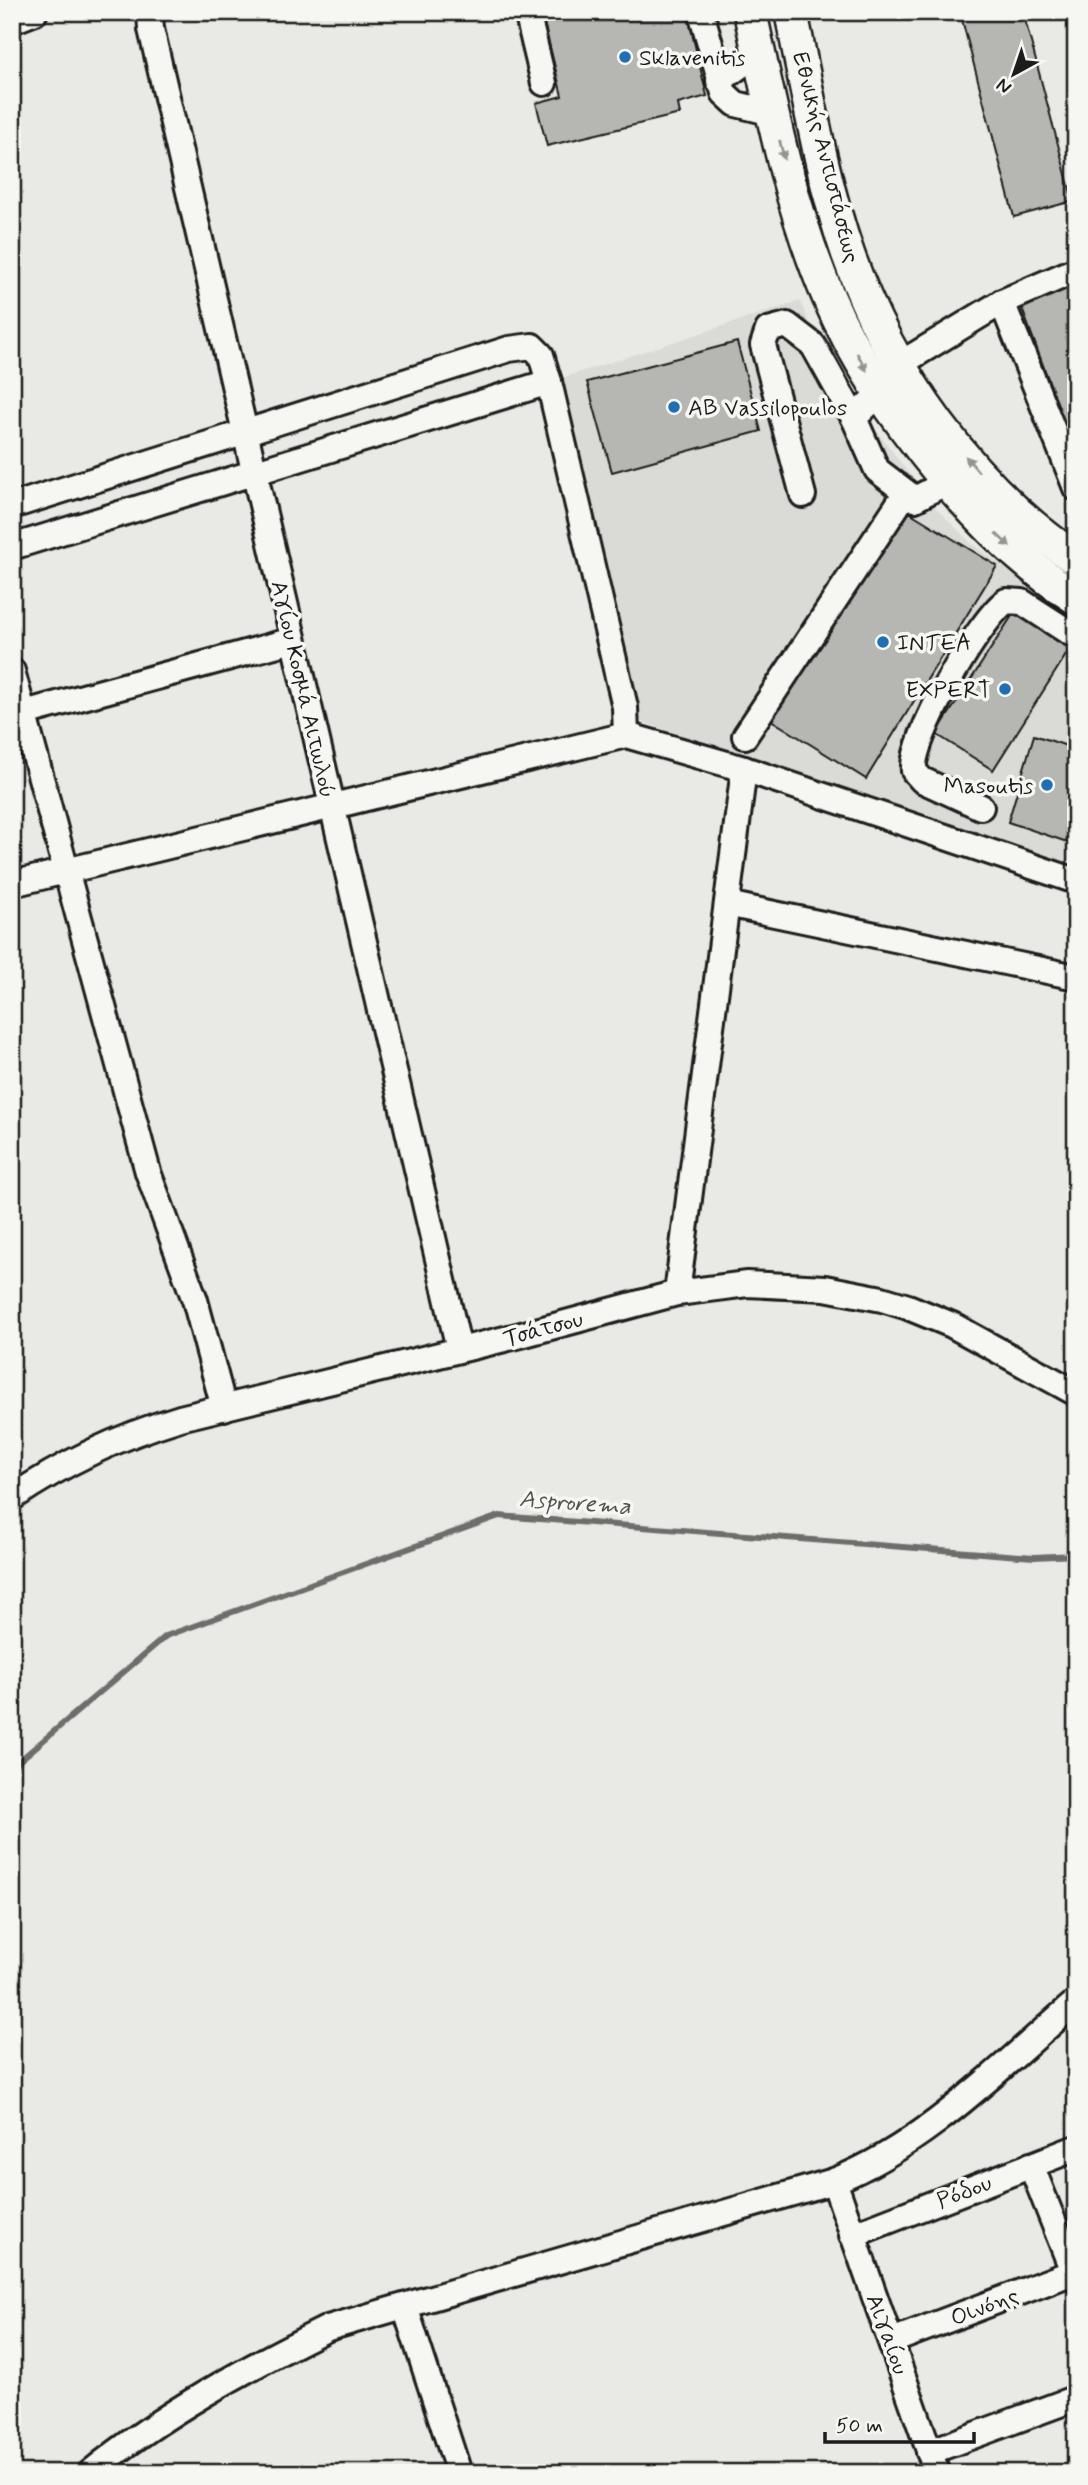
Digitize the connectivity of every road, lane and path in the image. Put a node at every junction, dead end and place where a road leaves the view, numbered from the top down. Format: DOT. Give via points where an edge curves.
graph roads {
  1 [pos="35,12"];
  2 [pos="527,12"];
  3 [pos="701,12"];
  4 [pos="750,12"];
  5 [pos="791,12"];
  6 [pos="147,18"];
  7 [pos="12,21"];
  8 [pos="759,52"];
  9 [pos="719,81"];
  10 [pos="544,83"];
  11 [pos="773,113"];
  12 [pos="1076,270"];
  13 [pos="1003,302"];
  14 [pos="900,365"];
  15 [pos="549,382"];
  16 [pos="880,393"];
  17 [pos="854,418"];
  18 [pos="245,433"];
  19 [pos="254,472"];
  20 [pos="947,482"];
  21 [pos="1076,488"];
  22 [pos="905,494"];
  23 [pos="803,495"];
  24 [pos="12,506"];
  25 [pos="12,547"];
  26 [pos="1076,559"];
  27 [pos="1047,577"];
  28 [pos="1076,598"];
  29 [pos="1027,606"];
  30 [pos="1070,633"];
  31 [pos="293,640"];
  32 [pos="12,671"];
  33 [pos="24,713"];
  34 [pos="626,735"];
  35 [pos="745,736"];
  36 [pos="744,769"];
  37 [pos="331,804"];
  38 [pos="981,807"];
  39 [pos="66,870"];
  40 [pos="1076,881"];
  41 [pos="12,884"];
  42 [pos="727,904"];
  43 [pos="1076,977"];
  44 [pos="677,1293"];
  45 [pos="459,1349"];
  46 [pos="1076,1393"];
  47 [pos="224,1408"];
  48 [pos="13,1495"];
  49 [pos="1076,2002"];
  50 [pos="1076,2148"];
  51 [pos="1031,2165"];
  52 [pos="834,2181"];
  53 [pos="852,2235"];
  54 [pos="1075,2274"];
  55 [pos="405,2307"];
  56 [pos="892,2341"];
  57 [pos="1076,2398"];
  58 [pos="933,2462"];
  59 [pos="90,2473"];
  60 [pos="459,2473"];
  1 -- 7 [label="street"];
  2 -- 10 [label="street"];
  3 -- 9 [label="street"];
  4 -- 8 [label="main road, Εθνικής Αντιστάσεως"];
  5 -- 14 [label="main road, Εθνικής Αντιστάσεως" via="848,253 880,332"];
  6 -- 18 [label="street, Αγίου Κοσμά Αιτωλού"];
  8 -- 9 [label="street"];
  8 -- 11 [label="main road, Εθνικής Αντιστάσεως"];
  9 -- 11 [label="street" via="736,104"];
  11 -- 16 [label="main road, Εθνικής Αντιστάσεως, one-way" via="791,188 829,298"];
  12 -- 13 [label="street"];
  13 -- 14 [label="street"];
  13 -- 21 [label="street"];
  26 -- 14 [label="main road, Εθνικής Αντιστάσεως, one-way" via="1016,514 969,462"];
  15 -- 18 [label="street" via="541,355 532,346 524,346"];
  15 -- 19 [label="street"];
  15 -- 34 [label="street" via="625,707"];
  16 -- 17 [label="street"];
  16 -- 20 [label="main road, Εθνικής Αντιστάσεως"];
  17 -- 22 [label="street" via="877,470"];
  17 -- 23 [label="street" via="813,345 787,325 768,330 763,345"];
  18 -- 19 [label="street, Αγίου Κοσμά Αιτωλού"];
  18 -- 24 [label="street"];
  19 -- 25 [label="street"];
  19 -- 31 [label="street, Αγίου Κοσμά Αιτωλού"];
  20 -- 22 [label="street" via="920,499"];
  20 -- 27 [label="main road, Εθνικής Αντιστάσεως, one-way" via="976,515"];
  22 -- 35 [label="street"];
  27 -- 28 [label="main road, Εθνικής Αντιστάσεως"];
  27 -- 29 [label="street"];
  29 -- 30 [label="street"];
  29 -- 38 [label="street" via="1011,600 1001,604 947,681 914,766 917,777"];
  31 -- 33 [label="street"];
  31 -- 37 [label="street, Αγίου Κοσμά Αιτωλού"];
  32 -- 33 [label="street"];
  33 -- 39 [label="street"];
  34 -- 36 [label="street"];
  34 -- 37 [label="street"];
  36 -- 40 [label="street"];
  36 -- 42 [label="street"];
  37 -- 39 [label="street"];
  37 -- 45 [label="street, Αγίου Κοσμά Αιτωλού"];
  39 -- 41 [label="street"];
  39 -- 47 [label="street" via="148,1172 195,1300"];
  42 -- 43 [label="street"];
  42 -- 44 [label="street"];
  44 -- 45 [label="street, Τσάτσου"];
  44 -- 46 [label="street, Τσάτσου" via="772,1284 882,1299 952,1325"];
  45 -- 47 [label="street, Τσάτσου"];
  47 -- 48 [label="street, Τσάτσου" via="138,1431"];
  49 -- 52 [label="street" via="936,2122 859,2171"];
  50 -- 51 [label="street, Ρόδου"];
  51 -- 53 [label="street, Ρόδου"];
  51 -- 54 [label="street"];
  52 -- 53 [label="street, Αιγαίου"];
  52 -- 55 [label="street"];
  53 -- 56 [label="street, Αιγαίου"];
  54 -- 56 [label="street, Οινόης"];
  55 -- 59 [label="street" via="328,2329 267,2358 186,2404"];
  55 -- 60 [label="street"];
  56 -- 58 [label="street, Αιγαίου"];
  57 -- 58 [label="street"];
}
